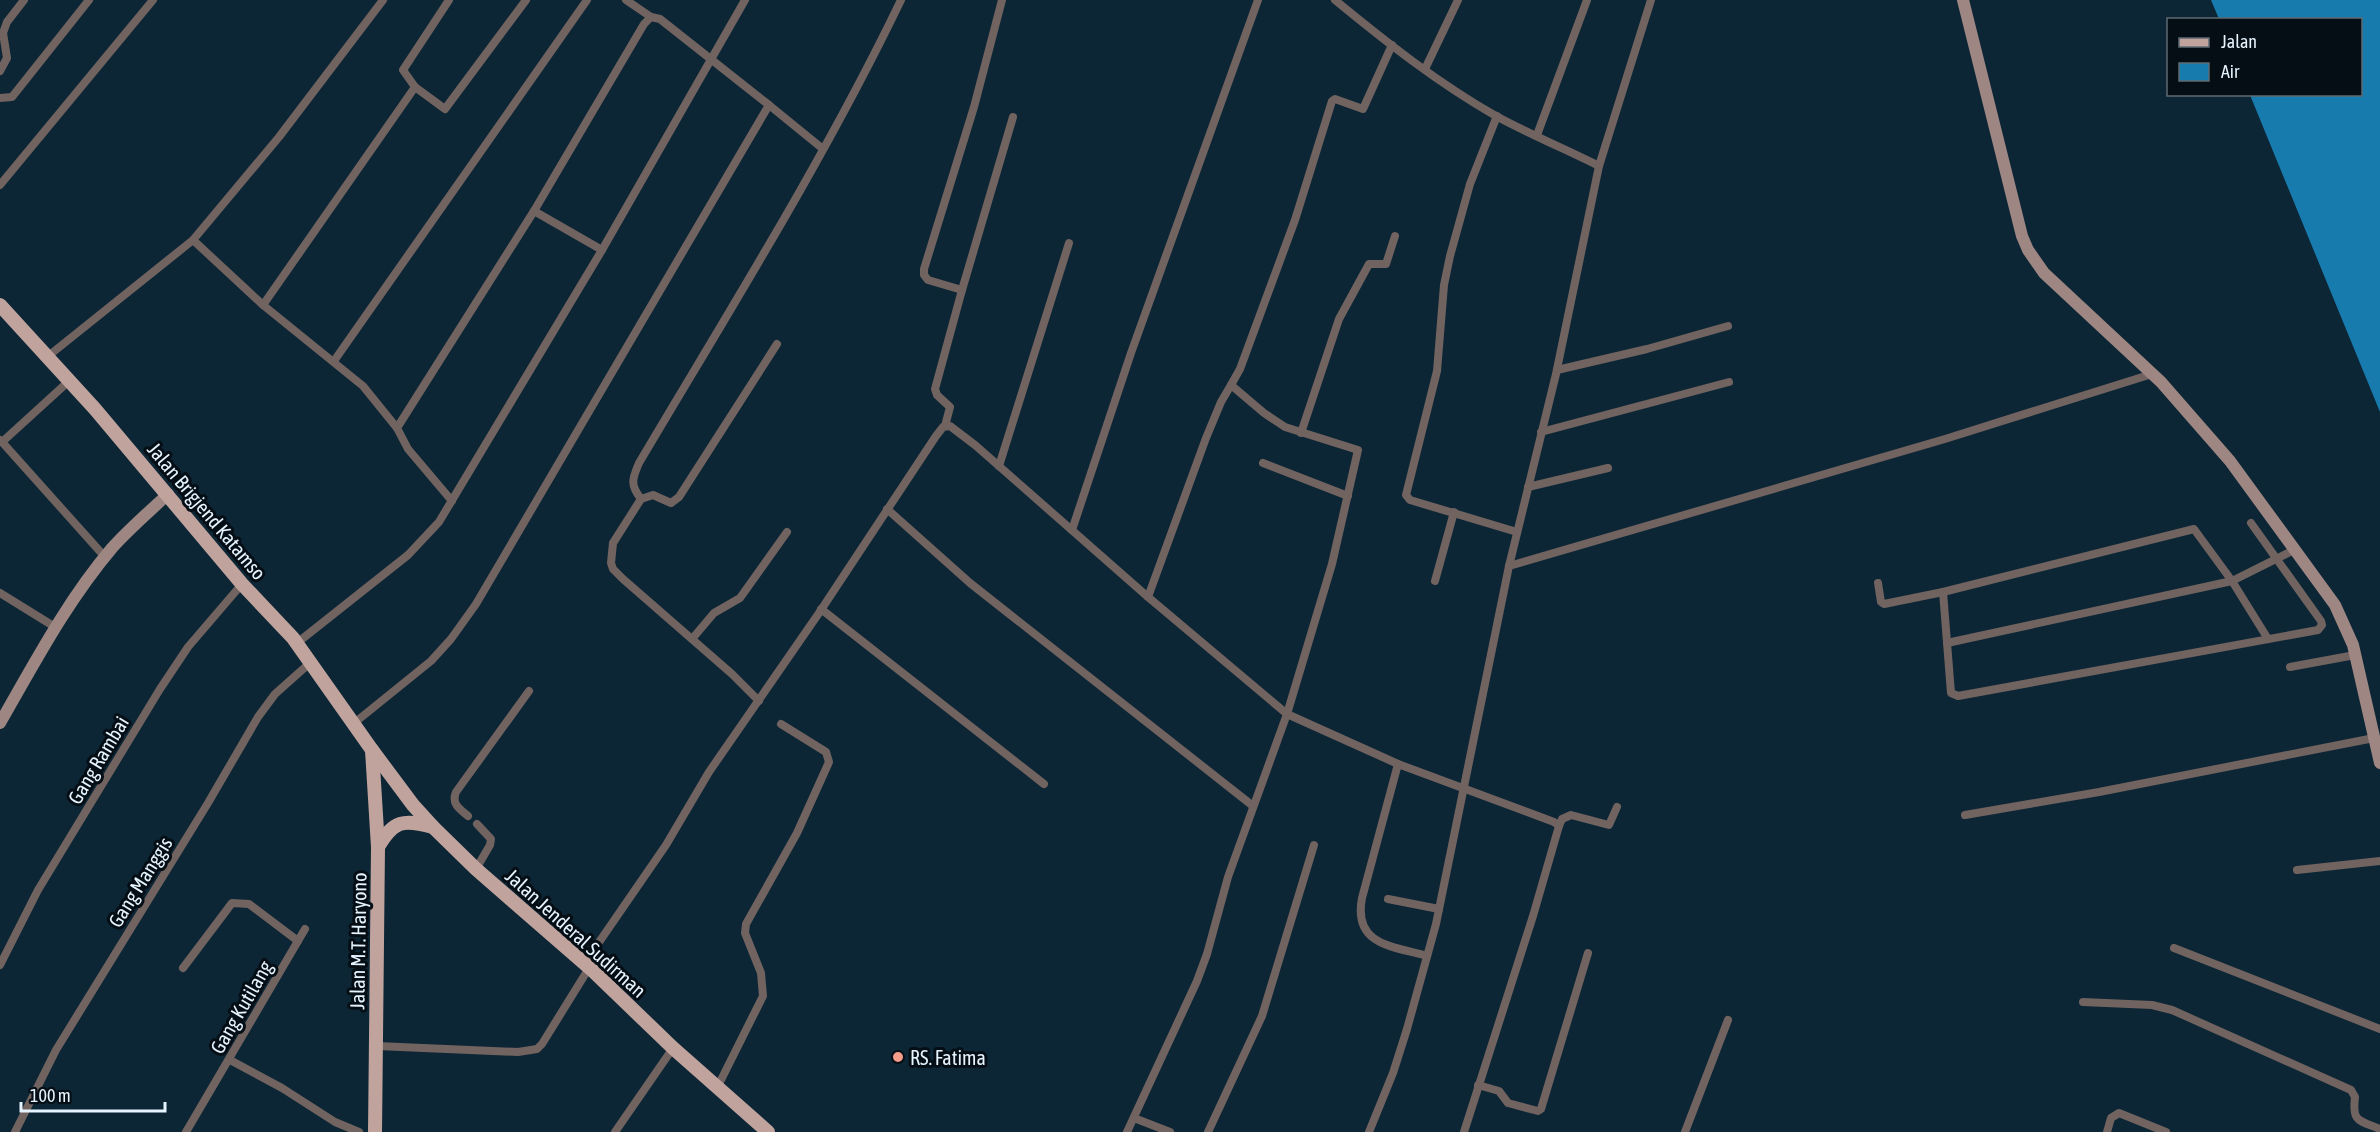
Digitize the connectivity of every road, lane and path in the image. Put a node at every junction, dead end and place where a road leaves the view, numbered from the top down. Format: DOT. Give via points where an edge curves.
graph roads {
  1 [pos="24,0"];
  2 [pos="89,0"];
  3 [pos="153,0"];
  4 [pos="383,0"];
  5 [pos="449,0"];
  6 [pos="526,0"];
  7 [pos="587,0"];
  8 [pos="626,0"];
  9 [pos="745,0"];
  10 [pos="901,0"];
  11 [pos="1002,0"];
  12 [pos="1258,0"];
  13 [pos="1335,0"];
  14 [pos="1458,0"];
  15 [pos="1587,0"];
  16 [pos="1963,0"];
  17 [pos="1649,1"];
  18 [pos="651,17"];
  19 [pos="1392,45"];
  20 [pos="711,60"];
  21 [pos="1425,69"];
  22 [pos="0,71"];
  23 [pos="415,87"];
  24 [pos="0,98"];
  25 [pos="769,105"];
  26 [pos="1497,116"];
  27 [pos="1013,117"];
  28 [pos="1538,135"];
  29 [pos="823,149"];
  30 [pos="1599,166"];
  31 [pos="0,185"];
  32 [pos="534,211"];
  33 [pos="1395,236"];
  34 [pos="193,240"];
  35 [pos="1069,243"];
  36 [pos="602,250"];
  37 [pos="962,290"];
  38 [pos="0,305"];
  39 [pos="263,305"];
  40 [pos="1728,326"];
  41 [pos="777,344"];
  42 [pos="47,357"];
  43 [pos="334,361"];
  44 [pos="1557,370"];
  45 [pos="2152,374"];
  46 [pos="69,381"];
  47 [pos="1729,382"];
  48 [pos="1231,385"];
  49 [pos="945,426"];
  50 [pos="397,428"];
  51 [pos="1541,432"];
  52 [pos="1301,434"];
  53 [pos="1,441"];
  54 [pos="1263,463"];
  55 [pos="999,466"];
  56 [pos="1608,468"];
  57 [pos="1528,487"];
  58 [pos="168,494"];
  59 [pos="1348,496"];
  60 [pos="641,499"];
  61 [pos="452,501"];
  62 [pos="887,509"];
  63 [pos="1454,512"];
  64 [pos="2251,523"];
  65 [pos="1072,530"];
  66 [pos="786,532"];
  67 [pos="1517,532"];
  68 [pos="2294,550"];
  69 [pos="105,557"];
  70 [pos="2277,559"];
  71 [pos="1509,566"];
  72 [pos="1435,581"];
  73 [pos="2232,581"];
  74 [pos="242,584"];
  75 [pos="1878,584"];
  76 [pos="1942,592"];
  77 [pos="0,593"];
  78 [pos="1148,597"];
  79 [pos="821,609"];
  80 [pos="56,627"];
  81 [pos="692,639"];
  82 [pos="2268,639"];
  83 [pos="1947,643"];
  84 [pos="297,644"];
  85 [pos="2355,655"];
  86 [pos="311,662"];
  87 [pos="2290,667"];
  88 [pos="529,692"];
  89 [pos="759,701"];
  90 [pos="1287,714"];
  91 [pos="0,723"];
  92 [pos="781,723"];
  93 [pos="353,724"];
  94 [pos="2374,738"];
  95 [pos="372,750"];
  96 [pos="2380,763"];
  97 [pos="1398,764"];
  98 [pos="1044,784"];
  99 [pos="1462,787"];
  100 [pos="1253,806"];
  101 [pos="1617,807"];
  102 [pos="1965,815"];
  103 [pos="468,816"];
  104 [pos="477,824"];
  105 [pos="1559,826"];
  106 [pos="433,827"];
  107 [pos="1314,845"];
  108 [pos="378,847"];
  109 [pos="2380,861"];
  110 [pos="476,869"];
  111 [pos="2297,870"];
  112 [pos="1388,899"];
  113 [pos="1439,909"];
  114 [pos="305,929"];
  115 [pos="298,941"];
  116 [pos="2174,948"];
  117 [pos="1588,953"];
  118 [pos="1427,956"];
  119 [pos="0,965"];
  120 [pos="587,966"];
  121 [pos="183,968"];
  122 [pos="2083,1002"];
  123 [pos="1728,1020"];
  124 [pos="2380,1029"];
  125 [pos="377,1046"];
  126 [pos="673,1048"];
  127 [pos="230,1059"];
  128 [pos="1478,1085"];
  129 [pos="717,1088"];
  130 [pos="1134,1118"];
  131 [pos="1157,1129"];
  132 [pos="2380,1129"];
  133 [pos="15,1132"];
  134 [pos="186,1132"];
  135 [pos="359,1132"];
  136 [pos="375,1132"];
  137 [pos="615,1132"];
  138 [pos="768,1132"];
  139 [pos="1127,1132"];
  140 [pos="1170,1132"];
  141 [pos="1208,1132"];
  142 [pos="1371,1132"];
  143 [pos="1464,1132"];
  144 [pos="1685,1132"];
  145 [pos="2107,1132"];
  146 [pos="2166,1132"];
  1 -- 22 [label="street" via="5,26 2,39 7,58"];
  2 -- 24 [label="street" via="12,97"];
  3 -- 31 [label="street"];
  4 -- 34 [label="street" via="279,137"];
  5 -- 23 [label="street" via="404,66 403,72"];
  6 -- 23 [label="street" via="447,108"];
  7 -- 43 [label="street"];
  8 -- 18 [label="street"];
  9 -- 20 [label="street"];
  10 -- 29 [label="street"];
  11 -- 37 [label="street" via="924,269 928,280"];
  12 -- 65 [label="street"];
  13 -- 19 [label="street"];
  14 -- 21 [label="street"];
  15 -- 28 [label="street"];
  16 -- 45 [label="street" via="2028,250 2044,273"];
  17 -- 30 [label="street"];
  18 -- 20 [label="street" via="662,20"];
  18 -- 32 [label="street"];
  19 -- 21 [label="street"];
  19 -- 48 [label="street" via="1363,109 1332,101 1295,220"];
  20 -- 25 [label="street"];
  20 -- 36 [label="street"];
  21 -- 26 [label="street"];
  23 -- 39 [label="street"];
  25 -- 29 [label="street"];
  25 -- 93 [label="street" via="476,604 431,661"];
  26 -- 28 [label="street"];
  26 -- 63 [label="street" via="1470,184 1450,256 1437,371 1406,495 1410,500"];
  27 -- 37 [label="street"];
  28 -- 30 [label="street"];
  29 -- 60 [label="street" via="639,463 632,481"];
  30 -- 44 [label="street"];
  32 -- 36 [label="street"];
  32 -- 50 [label="street"];
  33 -- 52 [label="street" via="1386,264 1369,264 1343,310"];
  34 -- 39 [label="street"];
  34 -- 42 [label="street"];
  35 -- 55 [label="street"];
  36 -- 61 [label="street"];
  37 -- 49 [label="street" via="935,388 950,407"];
  38 -- 42 [label="main road, Jalan Brigjend Katamso"];
  39 -- 43 [label="street"];
  40 -- 44 [label="street"];
  41 -- 60 [label="street" via="676,501 667,502 651,495"];
  42 -- 46 [label="main road, Jalan Brigjend Katamso"];
  43 -- 50 [label="street" via="374,397"];
  44 -- 51 [label="street"];
  45 -- 68 [label="street" via="2230,461"];
  45 -- 71 [label="street" via="1945,439"];
  46 -- 53 [label="street"];
  46 -- 58 [label="main road, Jalan Brigjend Katamso"];
  47 -- 51 [label="street"];
  48 -- 52 [label="street" via="1272,420"];
  48 -- 78 [label="street" via="1206,438"];
  49 -- 55 [label="street" via="958,430"];
  49 -- 62 [label="street"];
  50 -- 61 [label="street" via="408,449"];
  51 -- 57 [label="street"];
  52 -- 59 [label="street" via="1358,450"];
  53 -- 69 [label="street"];
  54 -- 59 [label="street"];
  55 -- 65 [label="street"];
  56 -- 57 [label="street"];
  57 -- 67 [label="street"];
  58 -- 69 [label="street"];
  58 -- 74 [label="main road, Jalan Brigjend Katamso"];
  59 -- 90 [label="street"];
  60 -- 81 [label="street" via="613,543 613,569"];
  61 -- 84 [label="street" via="414,550"];
  62 -- 79 [label="street"];
  62 -- 100 [label="street" via="970,583"];
  63 -- 67 [label="street"];
  63 -- 72 [label="street"];
  64 -- 70 [label="street"];
  65 -- 78 [label="street"];
  66 -- 81 [label="street" via="740,598 714,613"];
  67 -- 71 [label="street"];
  68 -- 70 [label="street"];
  68 -- 85 [label="street" via="2341,616"];
  69 -- 80 [label="street"];
  70 -- 73 [label="street"];
  70 -- 82 [label="street" via="2322,625 2316,631"];
  71 -- 99 [label="street"];
  73 -- 76 [label="street" via="2194,529"];
  73 -- 82 [label="street"];
  73 -- 83 [label="street"];
  74 -- 84 [label="main road, Jalan Brigjend Katamso"];
  74 -- 119 [label="street, Gang Rambai" via="171,673 38,890"];
  75 -- 76 [label="street" via="1883,604"];
  76 -- 83 [label="street"];
  77 -- 80 [label="street"];
  78 -- 90 [label="street"];
  79 -- 89 [label="street"];
  79 -- 98 [label="street"];
  80 -- 91 [label="street"];
  81 -- 89 [label="street"];
  82 -- 83 [label="street" via="1958,696 1951,693"];
  84 -- 86 [label="main road, Jalan Brigjend Katamso"];
  85 -- 87 [label="street"];
  85 -- 94 [label="street"];
  86 -- 93 [label="main road, Jalan Brigjend Katamso"];
  86 -- 133 [label="street, Gang Manggis" via="258,717 56,1050"];
  88 -- 103 [label="street" via="456,792 456,806"];
  89 -- 120 [label="street" via="709,772"];
  90 -- 97 [label="street"];
  90 -- 100 [label="street"];
  92 -- 129 [label="street" via="826,752 829,762 797,833 746,924 745,933 763,981 763,996"];
  93 -- 95 [label="main road, Jalan Brigjend Katamso"];
  94 -- 96 [label="street"];
  94 -- 102 [label="street"];
  95 -- 106 [label="main road, Jalan Jenderal Sudirman"];
  95 -- 108 [label="main road, Jalan M.T. Haryono"];
  97 -- 99 [label="street"];
  97 -- 118 [label="street" via="1362,898 1360,923 1377,940"];
  99 -- 105 [label="street"];
  99 -- 113 [label="street"];
  100 -- 130 [label="street" via="1197,981"];
  101 -- 105 [label="street" via="1610,825 1571,815 1562,819"];
  104 -- 110 [label="street" via="491,839"];
  105 -- 128 [label="street"];
  106 -- 108 [label="main road" via="402,823 387,832"];
  106 -- 110 [label="main road, Jalan Jenderal Sudirman"];
  107 -- 141 [label="street" via="1262,1016"];
  108 -- 125 [label="main road, Jalan M.T. Haryono"];
  109 -- 111 [label="street"];
  110 -- 120 [label="main road, Jalan Jenderal Sudirman"];
  112 -- 113 [label="street"];
  113 -- 118 [label="street"];
  114 -- 115 [label="street, Gang Kutilang"];
  115 -- 121 [label="street" via="249,903 231,903"];
  115 -- 127 [label="street, Gang Kutilang"];
  116 -- 124 [label="street"];
  117 -- 128 [label="street" via="1541,1109 1508,1103 1500,1091"];
  118 -- 142 [label="street" via="1393,1073"];
  120 -- 125 [label="street" via="547,1038 533,1050"];
  120 -- 126 [label="main road, Jalan Jenderal Sudirman"];
  122 -- 132 [label="street" via="2152,1005 2185,1015 2350,1090 2355,1096 2355,1115"];
  123 -- 144 [label="street"];
  125 -- 136 [label="main road, Jalan M.T. Haryono"];
  126 -- 129 [label="main road, Jalan Jenderal Sudirman"];
  126 -- 137 [label="street"];
  127 -- 134 [label="street, Gang Kutilang"];
  127 -- 135 [label="street" via="335,1122"];
  128 -- 143 [label="street"];
  129 -- 138 [label="main road, Jalan Jenderal Sudirman"];
  130 -- 131 [label="street"];
  130 -- 139 [label="street"];
  131 -- 140 [label="street"];
  145 -- 146 [label="street" via="2111,1118 2119,1113"];
}
